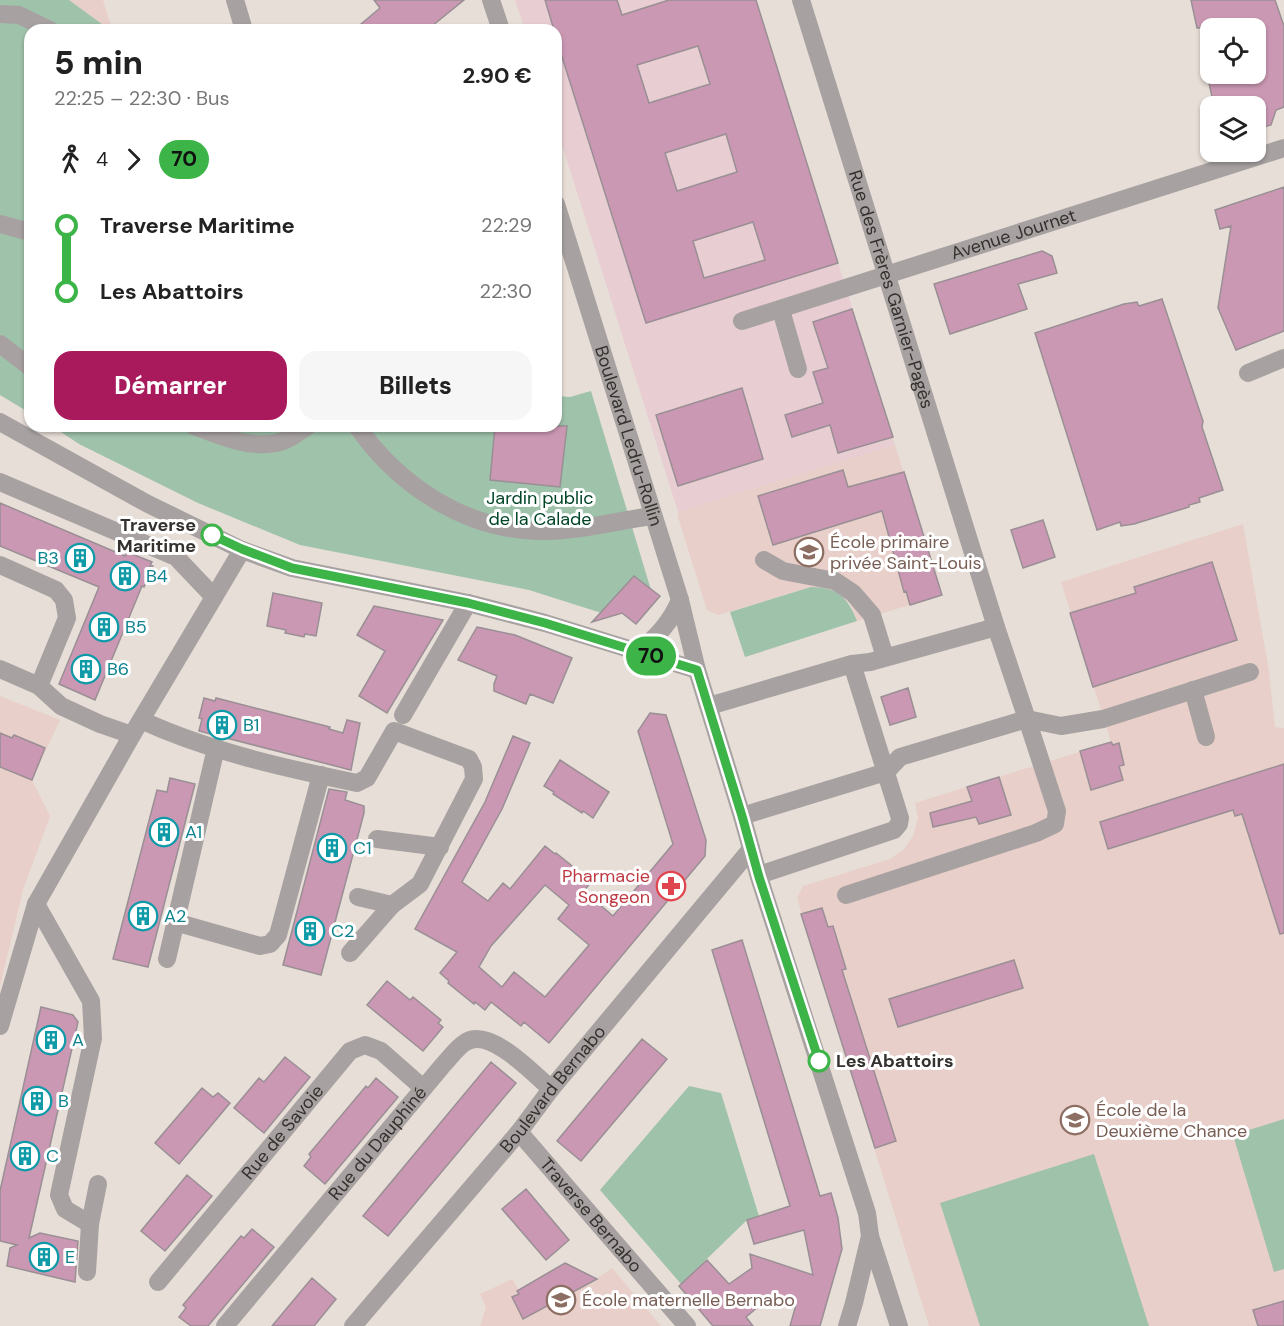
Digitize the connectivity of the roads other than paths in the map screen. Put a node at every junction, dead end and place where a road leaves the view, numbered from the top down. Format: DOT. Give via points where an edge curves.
graph roads {
  1 [pos="235,0"];
  2 [pos="491,0"];
  3 [pos="801,0"];
  4 [pos="0,14"];
  5 [pos="38,24"];
  6 [pos="242,24"];
  7 [pos="499,24"];
  8 [pos="1284,148"];
  9 [pos="0,224"];
  10 [pos="562,224"];
  11 [pos="24,230"];
  12 [pos="886,274"];
  13 [pos="781,310"];
  14 [pos="742,321"];
  15 [pos="0,344"];
  16 [pos="1284,358"];
  17 [pos="24,362"];
  18 [pos="798,369"];
  19 [pos="1248,373"];
  20 [pos="0,423"];
  21 [pos="210,432"];
  22 [pos="298,432"];
  23 [pos="361,432"];
  24 [pos="0,482"];
  25 [pos="652,516"];
  26 [pos="242,549"];
  27 [pos="764,560"];
  28 [pos="0,566"];
  29 [pos="214,597"];
  30 [pos="680,600"];
  31 [pos="468,603"];
  32 [pos="996,627"];
  33 [pos="638,652"];
  34 [pos="885,657"];
  35 [pos="852,664"];
  36 [pos="0,669"];
  37 [pos="697,670"];
  38 [pos="1250,672"];
  39 [pos="39,686"];
  40 [pos="1192,690"];
  41 [pos="709,706"];
  42 [pos="1027,719"];
  43 [pos="398,723"];
  44 [pos="136,727"];
  45 [pos="1206,737"];
  46 [pos="216,748"];
  47 [pos="886,772"];
  48 [pos="321,775"];
  49 [pos="742,816"];
  50 [pos="377,839"];
  51 [pos="440,848"];
  52 [pos="751,849"];
  53 [pos="759,875"];
  54 [pos="846,895"];
  55 [pos="358,897"];
  56 [pos="36,904"];
  57 [pos="392,905"];
  58 [pos="176,922"];
  59 [pos="350,953"];
  60 [pos="167,959"];
  61 [pos="0,1026"];
  62 [pos="423,1088"];
  63 [pos="551,1089"];
  64 [pos="519,1132"];
  65 [pos="98,1184"];
  66 [pos="90,1224"];
  67 [pos="870,1236"];
  68 [pos="87,1272"];
  69 [pos="158,1282"];
  70 [pos="225,1326"];
  71 [pos="353,1326"];
  72 [pos="687,1326"];
  73 [pos="847,1326"];
  74 [pos="899,1326"];
  1 -- 6 [label="street"];
  2 -- 7 [label="street"];
  3 -- 12 [label="street, Rue des Frères Garnier-Pagès"];
  4 -- 5 [label="street" via="19,15"];
  8 -- 12 [label="street, Avenue Journet"];
  9 -- 11 [label="street"];
  10 -- 25 [label="street, Boulevard Ledru-Rollin"];
  12 -- 13 [label="street, Avenue Journet"];
  12 -- 32 [label="street, Rue des Frères Garnier-Pagès"];
  13 -- 14 [label="street, Avenue Journet"];
  13 -- 18 [label="street"];
  15 -- 17 [label="street"];
  16 -- 19 [label="street"];
  20 -- 26 [label="street" via="148,504"];
  21 -- 22 [label="street" via="265,445 284,441"];
  23 -- 25 [label="street" via="398,474 470,518 538,531"];
  24 -- 29 [label="street" via="176,557"];
  25 -- 30 [label="street, Boulevard Ledru-Rollin"];
  26 -- 29 [label="street"];
  26 -- 31 [label="street" via="292,568"];
  27 -- 34 [label="street" via="783,571 835,581 852,593 872,615"];
  28 -- 39 [label="street" via="56,590 64,600 67,618"];
  29 -- 44 [label="street"];
  30 -- 33 [label="street" via="674,615 654,640"];
  30 -- 37 [label="street, Boulevard Ledru-Rollin"];
  31 -- 33 [label="street"];
  31 -- 43 [label="street"];
  32 -- 34 [label="street"];
  32 -- 42 [label="street, Rue des Frères Garnier-Pagès"];
  33 -- 37 [label="street"];
  34 -- 35 [label="street"];
  35 -- 41 [label="street"];
  35 -- 47 [label="street"];
  36 -- 39 [label="street"];
  37 -- 41 [label="street, Boulevard Ledru-Rollin"];
  38 -- 40 [label="street"];
  39 -- 44 [label="street" via="61,706 100,724"];
  40 -- 42 [label="street" via="1093,721 1061,726"];
  40 -- 45 [label="street"];
  41 -- 49 [label="street, Boulevard Ledru-Rollin"];
  42 -- 47 [label="street" via="900,757"];
  42 -- 54 [label="street, Rue des Frères Garnier-Pagès" via="1057,811 1055,824"];
  43 -- 48 [label="street" via="367,777 357,783"];
  43 -- 51 [label="street" via="469,759 473,767 474,779"];
  44 -- 46 [label="street"];
  44 -- 56 [label="street"];
  46 -- 48 [label="street"];
  46 -- 58 [label="street"];
  47 -- 49 [label="street"];
  47 -- 53 [label="street" via="900,818 894,830"];
  48 -- 58 [label="street" via="278,935 270,944 260,946"];
  49 -- 52 [label="street, Boulevard Ledru-Rollin"];
  50 -- 51 [label="street"];
  51 -- 57 [label="street" via="420,884"];
  52 -- 53 [label="street, Boulevard Ledru-Rollin"];
  52 -- 63 [label="street, Boulevard Bernabo"];
  53 -- 67 [label="street, Boulevard Ledru-Rollin" via="867,1213"];
  55 -- 57 [label="street"];
  56 -- 61 [label="street"];
  56 -- 66 [label="street" via="91,1001 93,1038 59,1194 65,1209"];
  57 -- 59 [label="street"];
  58 -- 60 [label="street"];
  62 -- 63 [label="street, Rue du Dauphiné" via="465,1042 475,1038 507,1051"];
  62 -- 69 [label="street, Rue de Savoie" via="381,1051 365,1045 350,1051"];
  62 -- 70 [label="street, Rue du Dauphiné"];
  63 -- 64 [label="street, Boulevard Bernabo"];
  64 -- 71 [label="street, Boulevard Bernabo"];
  64 -- 72 [label="street, Traverse Bernabo"];
  65 -- 66 [label="street"];
  66 -- 68 [label="street"];
  67 -- 73 [label="street"];
  67 -- 74 [label="street, Boulevard Ledru-Rollin"];
}
